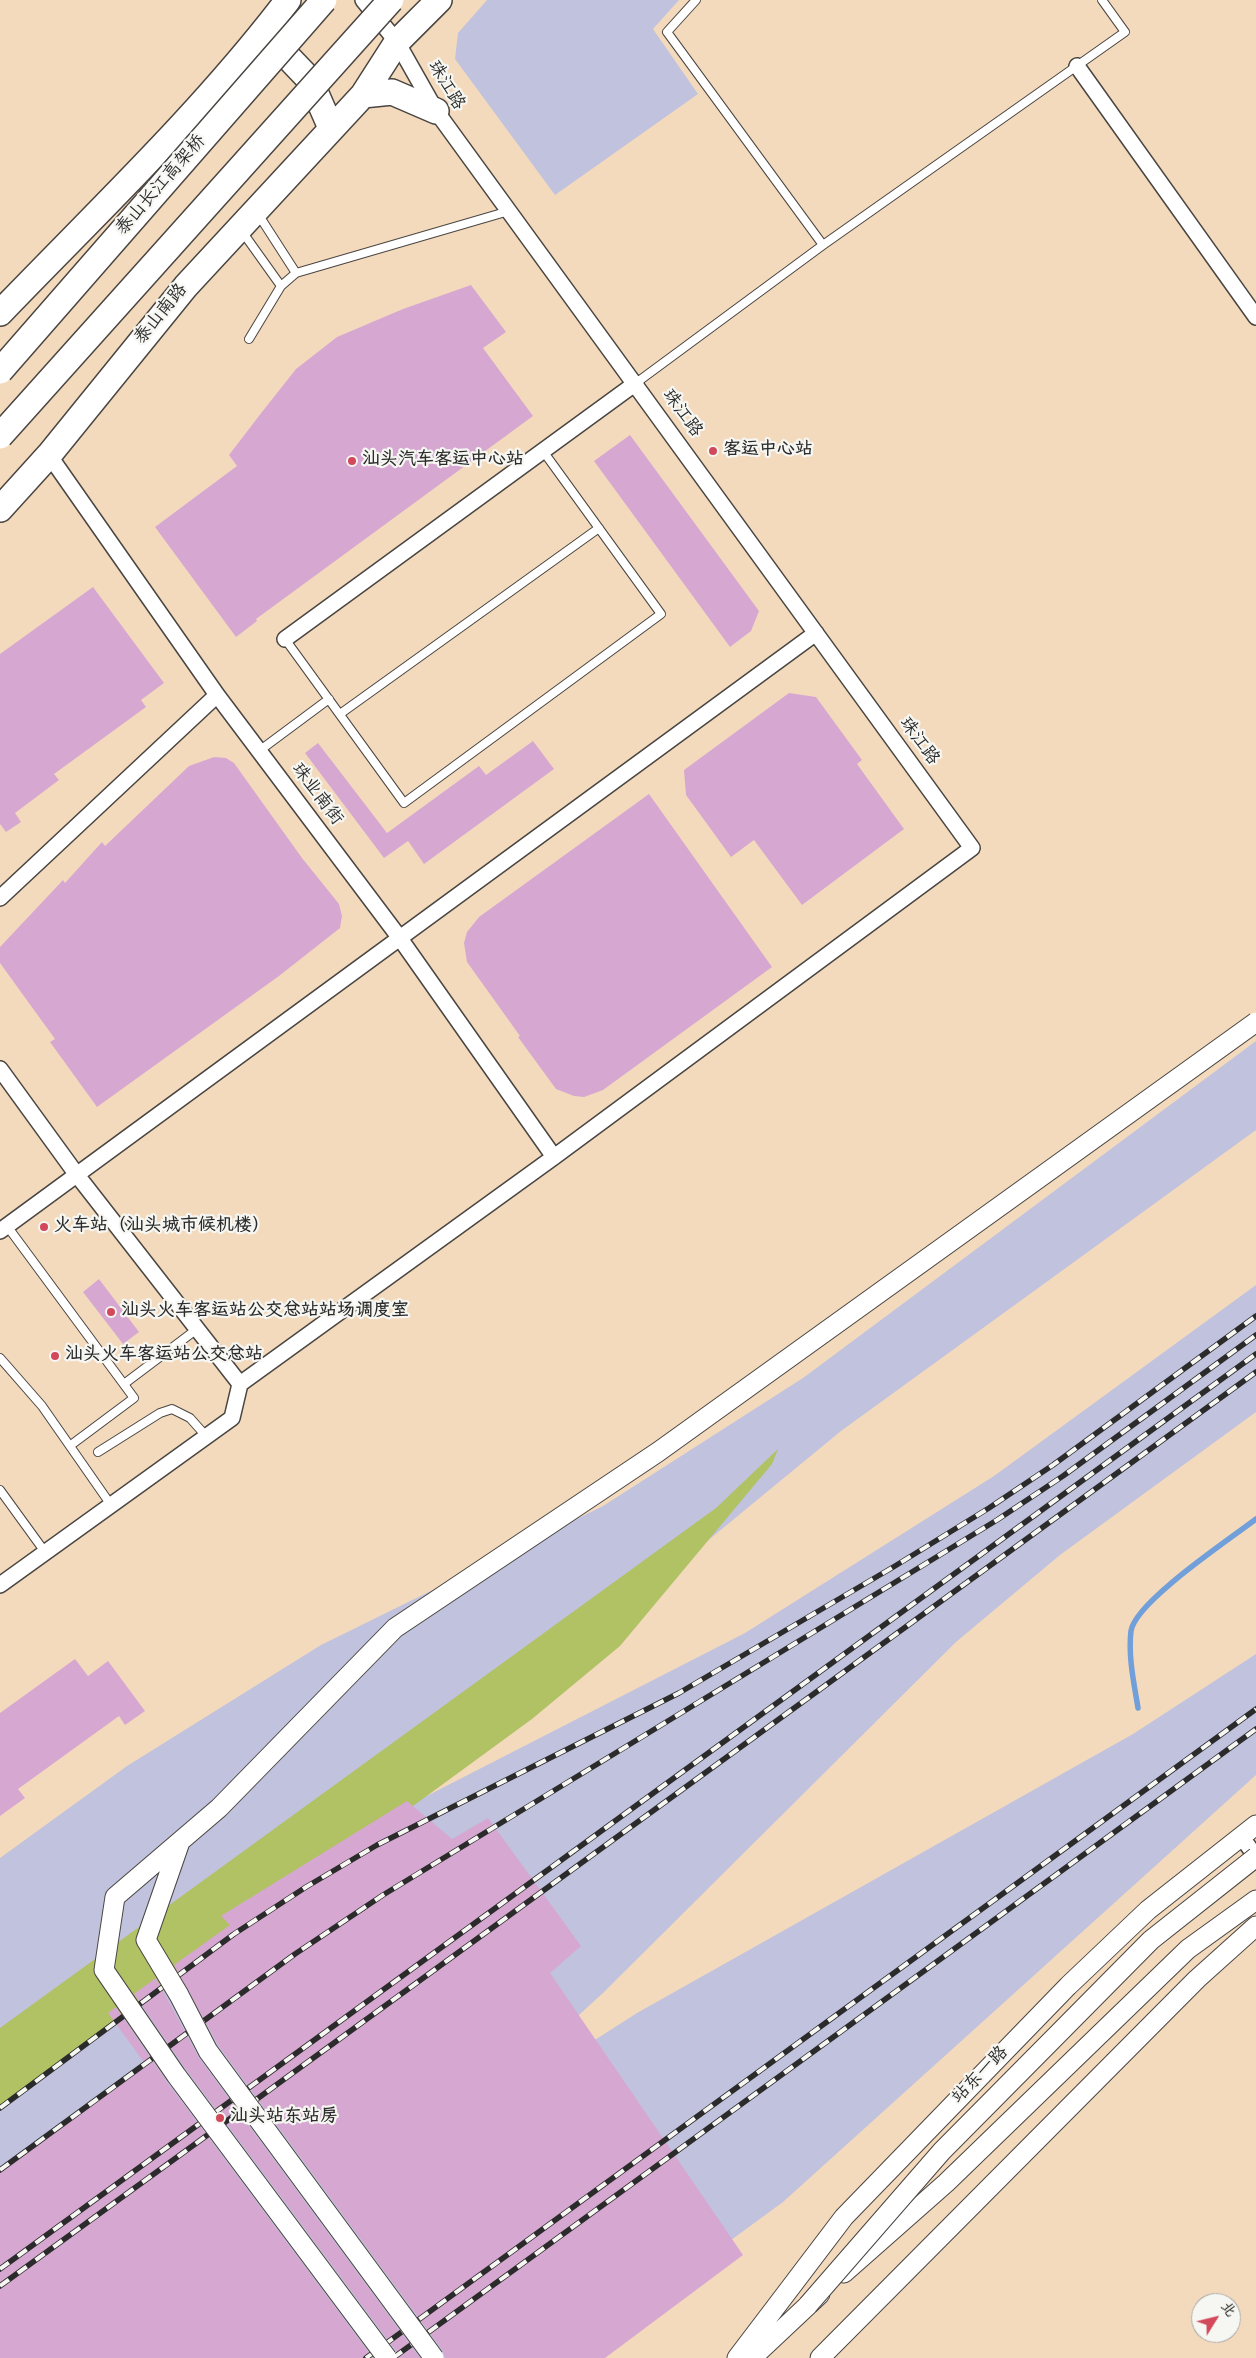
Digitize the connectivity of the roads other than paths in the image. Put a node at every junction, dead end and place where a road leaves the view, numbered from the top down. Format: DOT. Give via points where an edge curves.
graph roads {
  1 [pos="267,0"];
  2 [pos="288,0"];
  3 [pos="324,0"];
  4 [pos="363,0"];
  5 [pos="392,0"];
  6 [pos="438,0"];
  7 [pos="696,0"];
  8 [pos="1102,0"];
  9 [pos="397,42"];
  10 [pos="253,46"];
  11 [pos="1077,66"];
  12 [pos="363,95"];
  13 [pos="203,102"];
  14 [pos="436,111"];
  15 [pos="331,128"];
  16 [pos="256,210"];
  17 [pos="510,211"];
  18 [pos="238,227"];
  19 [pos="823,245"];
  20 [pos="296,273"];
  21 [pos="281,286"];
  22 [pos="0,313"];
  23 [pos="1256,318"];
  24 [pos="249,339"];
  25 [pos="0,371"];
  26 [pos="636,382"];
  27 [pos="0,436"];
  28 [pos="543,451"];
  29 [pos="49,455"];
  30 [pos="0,509"];
  31 [pos="599,528"];
  32 [pos="816,633"];
  33 [pos="285,639"];
  34 [pos="217,695"];
  35 [pos="329,699"];
  36 [pos="340,714"];
  37 [pos="259,751"];
  38 [pos="0,898"];
  39 [pos="399,937"];
  40 [pos="1256,1022"];
  41 [pos="0,1069"];
  42 [pos="554,1157"];
  43 [pos="77,1175"];
  44 [pos="3,1228"];
  45 [pos="197,1330"];
  46 [pos="0,1358"];
  47 [pos="124,1384"];
  48 [pos="240,1384"];
  49 [pos="206,1436"];
  50 [pos="71,1445"];
  51 [pos="98,1452"];
  52 [pos="0,1490"];
  53 [pos="111,1505"];
  54 [pos="45,1552"];
  55 [pos="0,1585"];
  56 [pos="1249,1831"];
  57 [pos="181,1841"];
  58 [pos="1256,1857"];
  59 [pos="1256,1900"];
  60 [pos="1256,1926"];
  61 [pos="808,2304"];
  62 [pos="387,2358"];
  63 [pos="434,2358"];
  64 [pos="737,2358"];
  65 [pos="752,2358"];
  66 [pos="820,2358"];
  1 -- 13 [label="highway" via="255,23 216,69"];
  2 -- 10 [label="highway"];
  3 -- 25 [label="highway, 泰山长江高架桥, bridge"];
  4 -- 9 [label="street, 珠江路"];
  5 -- 27 [label="highway, 泰山南路, bridge"];
  6 -- 9 [label="highway, 泰山南路"];
  7 -- 19 [label="lane" via="667,32"];
  8 -- 11 [label="lane" via="1125,32"];
  9 -- 12 [label="highway, 泰山南路"];
  9 -- 14 [label="street, 珠江路"];
  10 -- 13 [label="highway"];
  10 -- 15 [label="highway" via="287,56 310,80"];
  11 -- 19 [label="lane"];
  11 -- 23 [label="street"];
  12 -- 14 [label="highway" via="392,92"];
  12 -- 15 [label="highway, 泰山南路"];
  13 -- 22 [label="highway"];
  14 -- 17 [label="street, 珠江路"];
  15 -- 16 [label="highway, 泰山南路"];
  16 -- 18 [label="highway, 泰山南路"];
  16 -- 20 [label="lane"];
  17 -- 20 [label="lane"];
  17 -- 26 [label="street, 珠江路"];
  18 -- 21 [label="lane"];
  18 -- 29 [label="highway, 泰山南路"];
  19 -- 26 [label="lane"];
  20 -- 21 [label="lane"];
  21 -- 24 [label="lane"];
  26 -- 28 [label="street"];
  26 -- 32 [label="street, 珠江路"];
  28 -- 31 [label="lane"];
  28 -- 33 [label="street"];
  29 -- 30 [label="highway, 泰山南路"];
  29 -- 34 [label="street, 珠业南街"];
  31 -- 36 [label="lane"];
  31 -- 36 [label="lane" via="661,614 404,804"];
  32 -- 39 [label="street"];
  32 -- 42 [label="street, 珠江路" via="972,848"];
  33 -- 35 [label="lane"];
  34 -- 37 [label="street, 珠业南街"];
  34 -- 38 [label="street"];
  35 -- 36 [label="lane"];
  35 -- 37 [label="lane"];
  37 -- 39 [label="street, 珠业南街"];
  39 -- 42 [label="street, 珠业南街"];
  39 -- 43 [label="street"];
  40 -- 57 [label="street, bridge" via="666,1446 395,1628 220,1808"];
  41 -- 43 [label="street"];
  42 -- 48 [label="street"];
  43 -- 44 [label="street"];
  43 -- 45 [label="street"];
  44 -- 47 [label="lane"];
  45 -- 47 [label="lane"];
  45 -- 48 [label="street"];
  46 -- 50 [label="lane"];
  47 -- 50 [label="lane" via="134,1398"];
  48 -- 49 [label="street" via="232,1418"];
  49 -- 51 [label="lane" via="190,1418 172,1409 160,1413"];
  49 -- 53 [label="street"];
  50 -- 53 [label="lane"];
  52 -- 54 [label="lane"];
  53 -- 54 [label="street"];
  54 -- 55 [label="street"];
  56 -- 58 [label="street"];
  56 -- 64 [label="street, 站东一路" via="1141,1916 1068,1986 851,2210"];
  57 -- 62 [label="street, bridge" via="115,1897 104,1970 176,2075"];
  57 -- 63 [label="street, bridge" via="146,1940 208,2051"];
  58 -- 61 [label="street, bridge" via="1151,1940 942,2151"];
  59 -- 61 [label="street, bridge" via="1188,1949 946,2183"];
  60 -- 66 [label="street" via="1197,1979"];
  61 -- 65 [label="street"];
}
